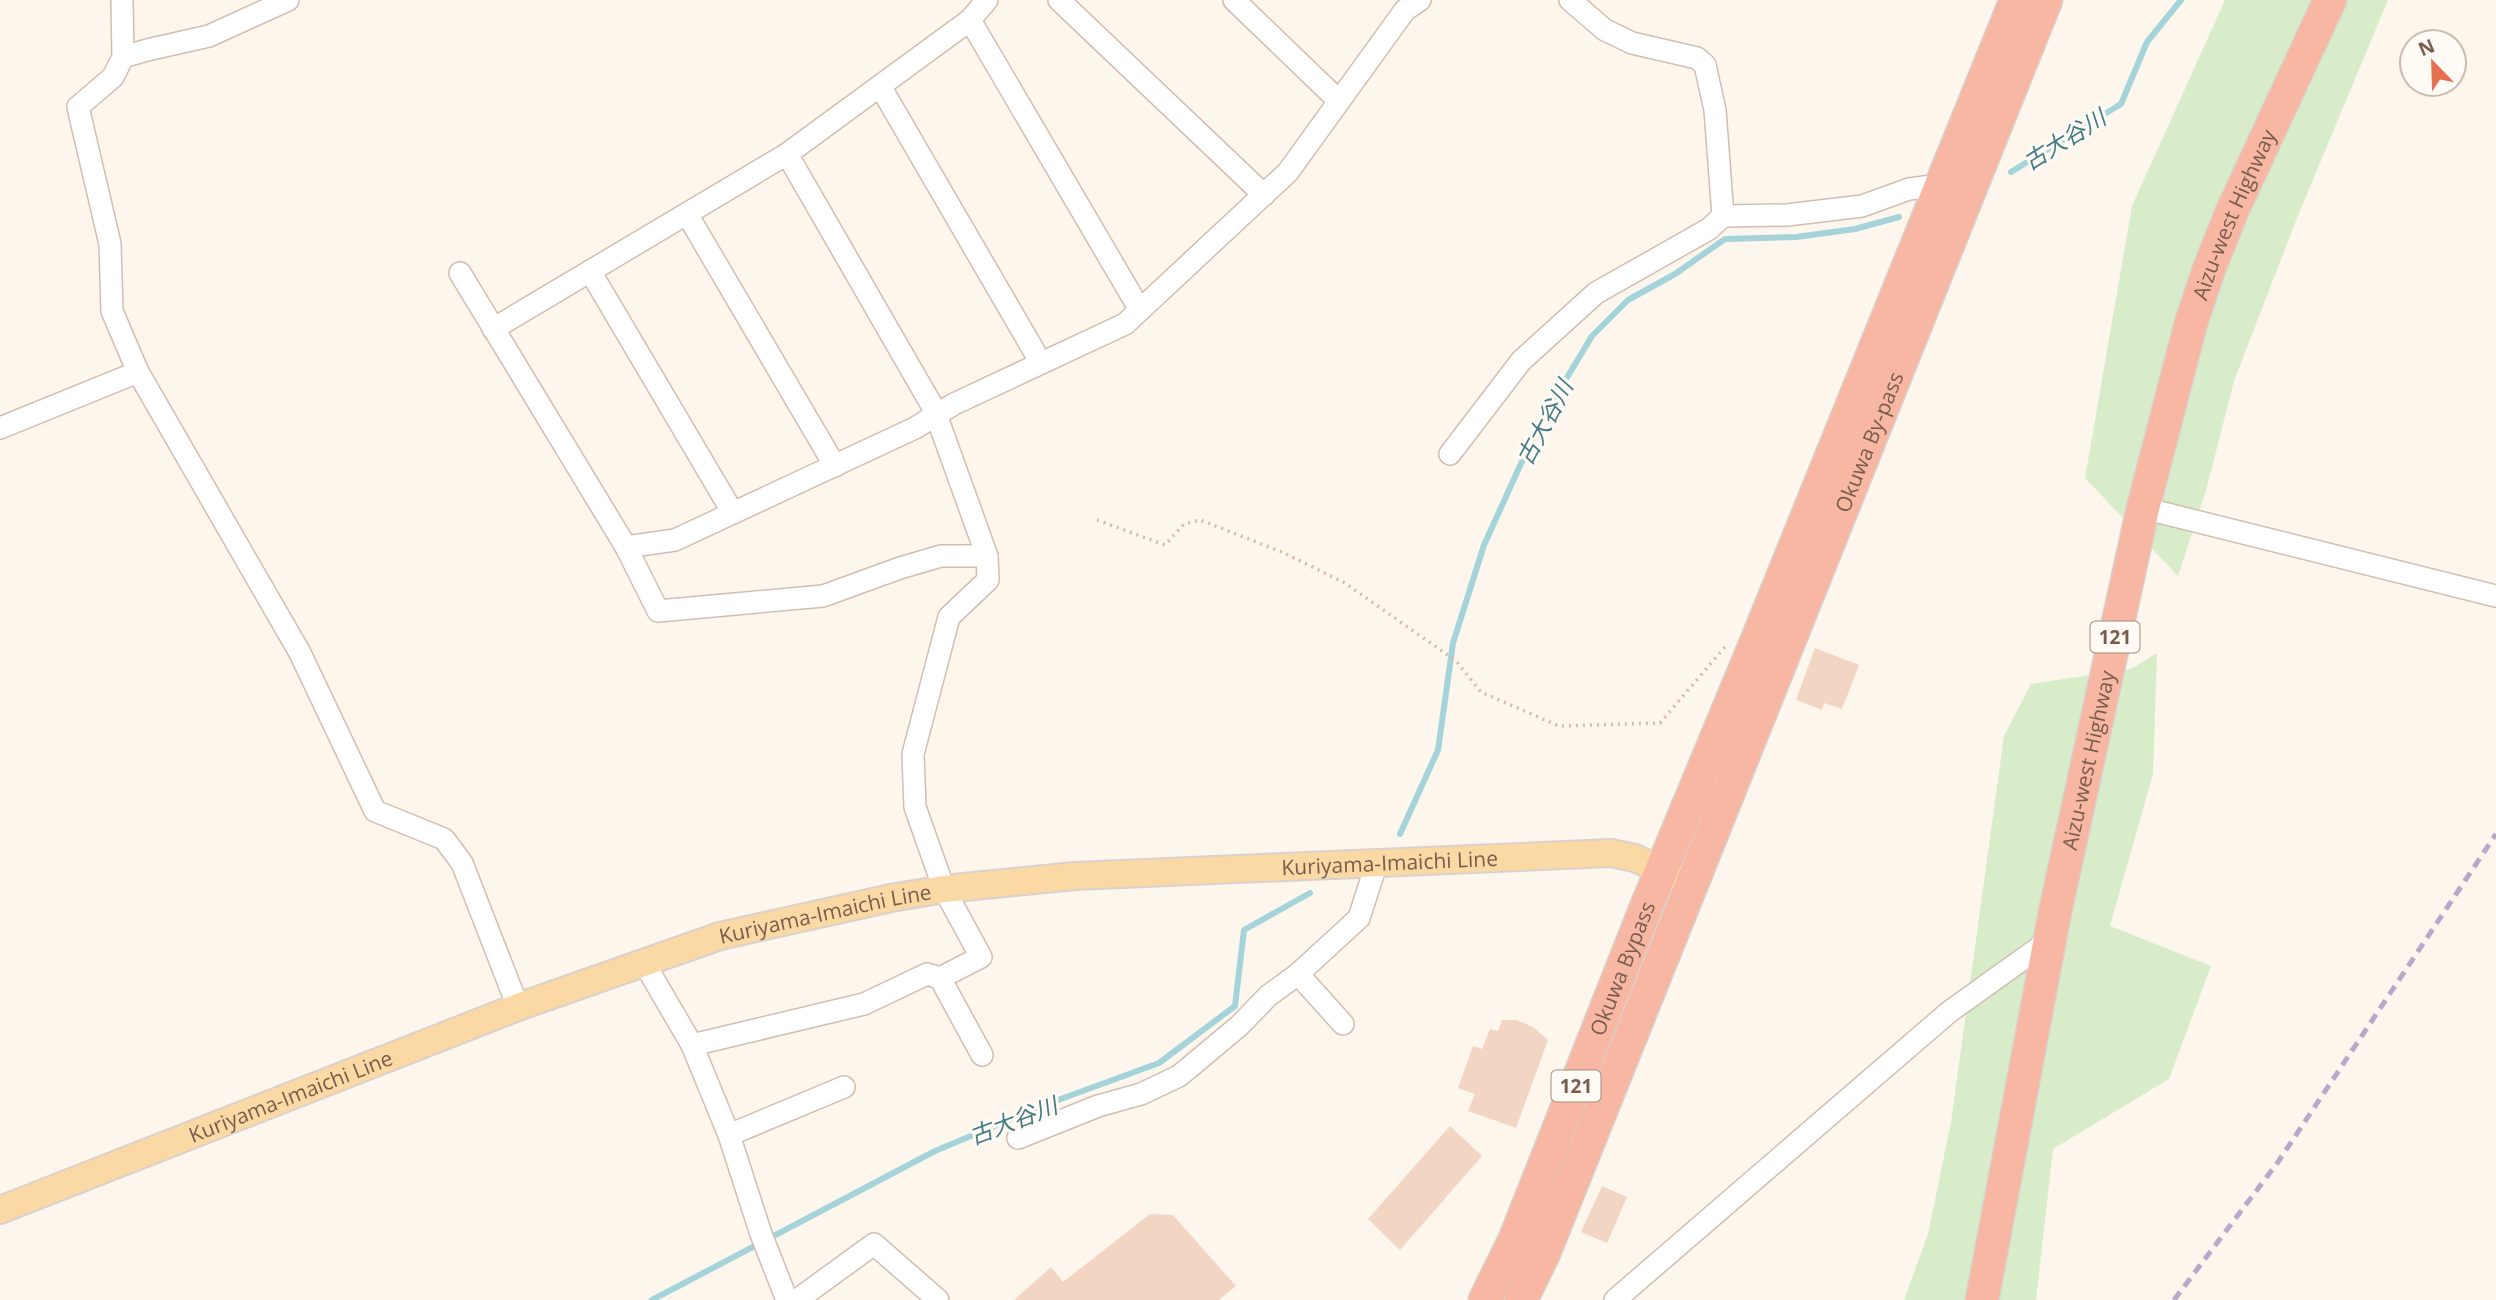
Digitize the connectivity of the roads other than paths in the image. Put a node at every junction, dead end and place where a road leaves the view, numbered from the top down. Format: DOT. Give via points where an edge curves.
graph roads {
  1 [pos="122,0"];
  2 [pos="288,0"];
  3 [pos="987,0"];
  4 [pos="1059,0"];
  5 [pos="1234,0"];
  6 [pos="1570,0"];
  7 [pos="2016,0"];
  8 [pos="2046,0"];
  9 [pos="2330,0"];
  10 [pos="1407,3"];
  11 [pos="970,20"];
  12 [pos="123,58"];
  13 [pos="880,86"];
  14 [pos="1339,101"];
  15 [pos="787,155"];
  16 [pos="1954,189"];
  17 [pos="1264,195"];
  18 [pos="687,214"];
  19 [pos="1723,216"];
  20 [pos="590,271"];
  21 [pos="460,273"];
  22 [pos="1140,310"];
  23 [pos="493,329"];
  24 [pos="1041,363"];
  25 [pos="138,372"];
  26 [pos="936,415"];
  27 [pos="0,428"];
  28 [pos="1450,454"];
  29 [pos="835,466"];
  30 [pos="2143,508"];
  31 [pos="733,513"];
  32 [pos="625,547"];
  33 [pos="987,556"];
  34 [pos="2496,596"];
  35 [pos="1377,862"];
  36 [pos="1662,870"];
  37 [pos="1692,886"];
  38 [pos="944,889"];
  39 [pos="2051,939"];
  40 [pos="643,961"];
  41 [pos="1298,974"];
  42 [pos="940,978"];
  43 [pos="518,1007"];
  44 [pos="1343,1024"];
  45 [pos="692,1045"];
  46 [pos="982,1055"];
  47 [pos="844,1087"];
  48 [pos="729,1135"];
  49 [pos="1018,1138"];
  50 [pos="0,1210"];
  51 [pos="1489,1292"];
  52 [pos="1522,1298"];
  53 [pos="787,1300"];
  54 [pos="797,1300"];
  55 [pos="938,1300"];
  56 [pos="1615,1300"];
  57 [pos="1982,1300"];
  1 -- 12 [label="street"];
  2 -- 12 [label="street" via="209,36"];
  3 -- 11 [label="street"];
  4 -- 17 [label="street"];
  5 -- 14 [label="street"];
  6 -- 19 [label="street" via="1623,39 1697,58 1705,65 1715,110"];
  7 -- 16 [label="highway, Okuwa By-pass / 121"];
  8 -- 16 [label="highway, Okuwa By-pass / 121"];
  9 -- 30 [label="highway, Aizu-west Highway / 121" via="2209,269"];
  10 -- 14 [label="street"];
  11 -- 13 [label="street"];
  11 -- 22 [label="street"];
  12 -- 25 [label="street" via="113,76 78,107 110,244 112,310"];
  13 -- 15 [label="street"];
  13 -- 24 [label="street"];
  14 -- 17 [label="street" via="1288,172"];
  15 -- 18 [label="street"];
  15 -- 26 [label="street"];
  16 -- 19 [label="street" via="1909,189 1862,206 1787,215"];
  16 -- 36 [label="highway, Okuwa By-pass / 121"];
  16 -- 37 [label="highway, Okuwa By-pass / 121"];
  17 -- 22 [label="street"];
  18 -- 20 [label="street"];
  18 -- 29 [label="street"];
  19 -- 28 [label="street" via="1709,229 1596,293 1521,361"];
  20 -- 23 [label="street"];
  20 -- 31 [label="street"];
  21 -- 23 [label="street"];
  22 -- 24 [label="street" via="1125,324"];
  23 -- 32 [label="street"];
  24 -- 26 [label="street"];
  25 -- 27 [label="street"];
  25 -- 43 [label="street" via="300,653 375,811 444,839 462,863"];
  26 -- 29 [label="street"];
  26 -- 33 [label="street"];
  29 -- 31 [label="street"];
  30 -- 34 [label="street"];
  30 -- 39 [label="highway, Aizu-west Highway / 121"];
  31 -- 32 [label="street" via="675,540"];
  32 -- 33 [label="street" via="658,611 823,596 941,556"];
  33 -- 38 [label="street" via="988,580 949,617 913,754 915,807"];
  35 -- 36 [label="main road, Kuriyama-Imaichi Line" via="1611,853"];
  35 -- 38 [label="main road, Kuriyama-Imaichi Line" via="1075,876"];
  35 -- 41 [label="street" via="1359,918"];
  36 -- 37 [label="main road, Kuriyama-Imaichi Line"];
  36 -- 51 [label="highway, Okuwa Bypass / 121" via="1515,1239"];
  37 -- 52 [label="highway, Okuwa Bypass / 121"];
  38 -- 40 [label="main road, Kuriyama-Imaichi Line" via="720,936"];
  38 -- 42 [label="street" via="981,957"];
  39 -- 56 [label="street" via="1949,1012"];
  39 -- 57 [label="highway, Aizu-west Highway / 121"];
  40 -- 43 [label="main road, Kuriyama-Imaichi Line"];
  40 -- 45 [label="street"];
  41 -- 44 [label="street"];
  41 -- 49 [label="street" via="1179,1076"];
  42 -- 45 [label="street" via="928,974 864,1004"];
  42 -- 46 [label="street"];
  43 -- 50 [label="main road, Kuriyama-Imaichi Line"];
  45 -- 48 [label="street"];
  47 -- 48 [label="street"];
  48 -- 53 [label="street"];
  51 -- 52 [label="highway"];
  54 -- 55 [label="street" via="874,1244"];
}
